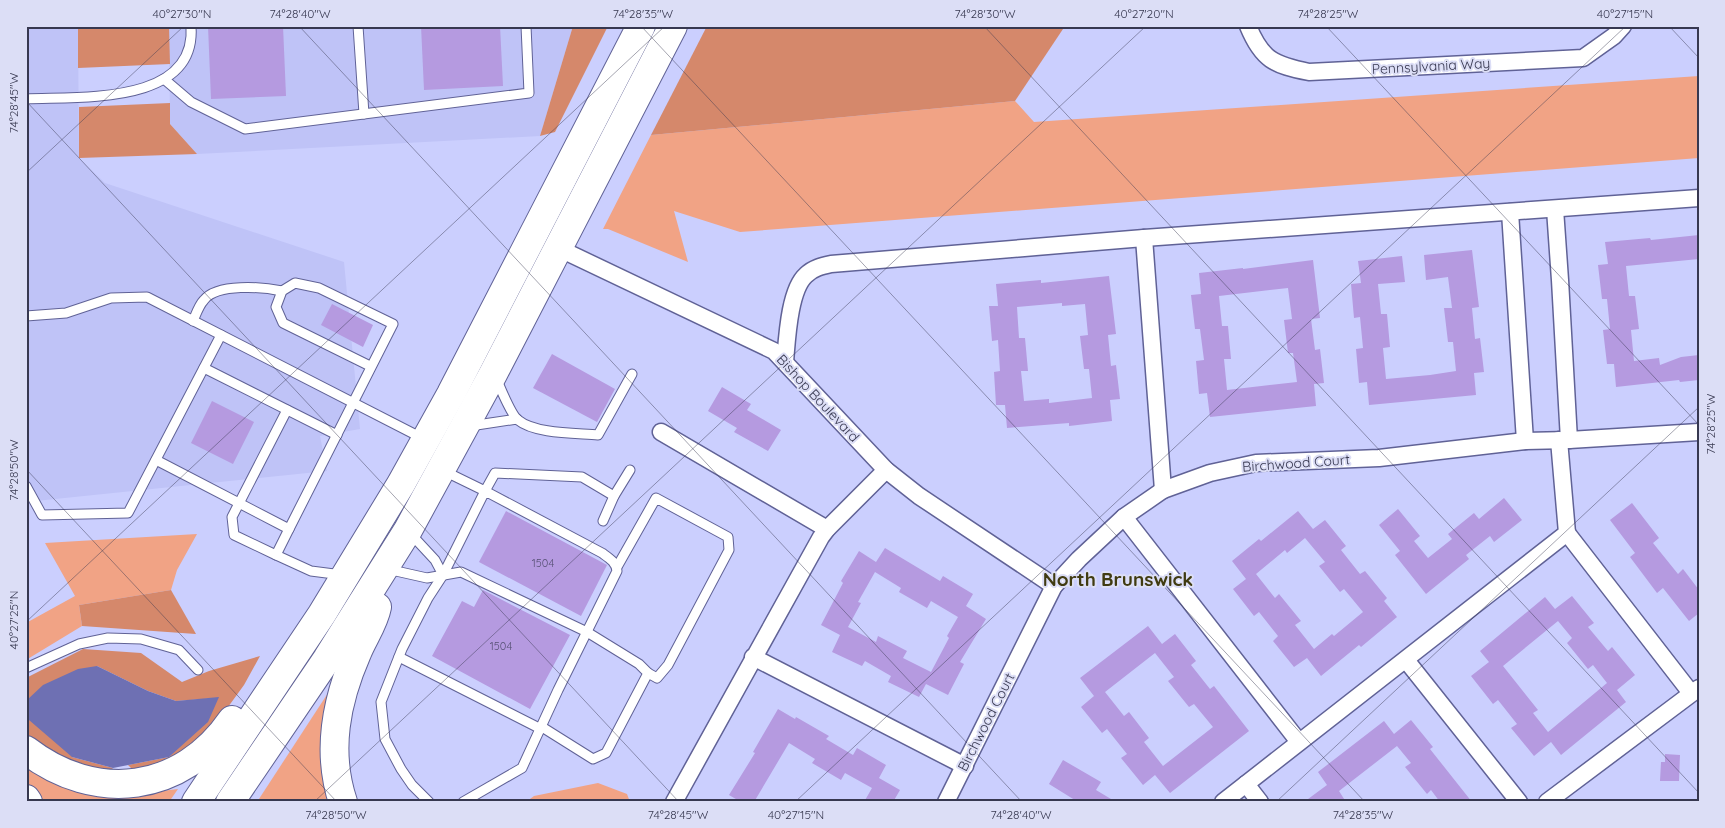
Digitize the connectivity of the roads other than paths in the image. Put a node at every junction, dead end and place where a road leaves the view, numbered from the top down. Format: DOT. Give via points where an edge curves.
graph roads {
  1 [pos="191,26"];
  2 [pos="358,26"];
  3 [pos="526,26"];
  4 [pos="640,26"];
  5 [pos="673,26"];
  6 [pos="1248,26"];
  7 [pos="1623,26"];
  8 [pos="164,79"];
  9 [pos="26,99"];
  10 [pos="364,114"];
  11 [pos="1699,198"];
  12 [pos="1554,209"];
  13 [pos="1510,212"];
  14 [pos="1144,238"];
  15 [pos="558,248"];
  16 [pos="282,291"];
  17 [pos="26,316"];
  18 [pos="193,320"];
  19 [pos="221,335"];
  20 [pos="785,362"];
  21 [pos="370,366"];
  22 [pos="204,368"];
  23 [pos="493,374"];
  24 [pos="632,374"];
  25 [pos="353,402"];
  26 [pos="287,410"];
  27 [pos="517,419"];
  28 [pos="465,427"];
  29 [pos="661,432"];
  30 [pos="1699,432"];
  31 [pos="337,435"];
  32 [pos="426,440"];
  33 [pos="1564,440"];
  34 [pos="1525,441"];
  35 [pos="156,460"];
  36 [pos="442,470"];
  37 [pos="630,470"];
  38 [pos="886,470"];
  39 [pos="26,486"];
  40 [pos="1163,490"];
  41 [pos="485,491"];
  42 [pos="614,496"];
  43 [pos="240,503"];
  44 [pos="1124,517"];
  45 [pos="603,521"];
  46 [pos="827,529"];
  47 [pos="289,530"];
  48 [pos="408,530"];
  49 [pos="1567,533"];
  50 [pos="276,555"];
  51 [pos="617,567"];
  52 [pos="385,569"];
  53 [pos="443,575"];
  54 [pos="347,576"];
  55 [pos="1054,586"];
  56 [pos="322,614"];
  57 [pos="586,632"];
  58 [pos="400,653"];
  59 [pos="753,657"];
  60 [pos="1406,660"];
  61 [pos="26,668"];
  62 [pos="198,670"];
  63 [pos="648,673"];
  64 [pos="1695,691"];
  65 [pos="541,728"];
  66 [pos="1299,742"];
  67 [pos="26,750"];
  68 [pos="965,766"];
  69 [pos="1246,784"];
  70 [pos="196,802"];
  71 [pos="230,802"];
  72 [pos="343,802"];
  73 [pos="429,802"];
  74 [pos="463,802"];
  75 [pos="674,802"];
  76 [pos="946,802"];
  77 [pos="1223,802"];
  78 [pos="1260,802"];
  79 [pos="1519,802"];
  80 [pos="1547,802"];
  1 -- 8 [label="lane" via="192,40 180,66"];
  2 -- 10 [label="lane"];
  3 -- 10 [label="lane" via="529,93"];
  4 -- 32 [label="highway"];
  5 -- 15 [label="highway"];
  6 -- 7 [label="street, Pennsylvania Way" via="1253,39 1272,60 1283,67 1309,72 1583,58"];
  8 -- 9 [label="lane" via="158,84 123,94"];
  8 -- 10 [label="lane" via="191,102 245,129"];
  11 -- 12 [label="street"];
  12 -- 13 [label="street"];
  12 -- 33 [label="street" via="1560,280"];
  13 -- 14 [label="street"];
  13 -- 34 [label="street"];
  14 -- 20 [label="street" via="843,262 812,270 802,278 794,296"];
  14 -- 40 [label="street"];
  15 -- 20 [label="street, Bishop Boulevard" via="774,351"];
  15 -- 23 [label="highway"];
  16 -- 18 [label="lane" via="262,287 215,290 204,300"];
  16 -- 21 [label="lane" via="276,307 282,323"];
  16 -- 21 [label="lane" via="295,283 319,288 393,324"];
  17 -- 18 [label="lane" via="66,313 111,298 147,297"];
  18 -- 19 [label="lane"];
  19 -- 22 [label="lane"];
  19 -- 25 [label="lane"];
  20 -- 38 [label="street, Bishop Boulevard"];
  21 -- 25 [label="lane"];
  22 -- 26 [label="lane"];
  22 -- 35 [label="lane"];
  23 -- 27 [label="lane"];
  23 -- 28 [label="highway"];
  24 -- 27 [label="lane" via="598,435 531,427"];
  25 -- 31 [label="lane"];
  25 -- 32 [label="lane"];
  26 -- 31 [label="lane"];
  26 -- 43 [label="lane"];
  27 -- 28 [label="lane"];
  28 -- 36 [label="highway"];
  29 -- 46 [label="street"];
  30 -- 33 [label="street, Birchwood Court"];
  31 -- 47 [label="lane"];
  32 -- 54 [label="highway"];
  33 -- 34 [label="street, Birchwood Court"];
  33 -- 49 [label="street"];
  34 -- 40 [label="street, Birchwood Court" via="1379,458 1256,463 1210,473"];
  35 -- 39 [label="lane" via="128,513 42,515"];
  35 -- 43 [label="lane"];
  36 -- 41 [label="lane"];
  36 -- 48 [label="highway"];
  37 -- 42 [label="lane"];
  38 -- 46 [label="street"];
  38 -- 55 [label="street, Bishop Boulevard" via="919,496"];
  40 -- 44 [label="street, Birchwood Court"];
  41 -- 42 [label="lane" via="495,473 582,477"];
  41 -- 51 [label="lane" via="602,553"];
  41 -- 53 [label="lane"];
  42 -- 45 [label="lane"];
  43 -- 47 [label="lane"];
  43 -- 50 [label="lane" via="232,517 234,535"];
  44 -- 55 [label="street, Birchwood Court"];
  44 -- 66 [label="street"];
  46 -- 59 [label="street"];
  47 -- 50 [label="lane"];
  48 -- 52 [label="highway"];
  48 -- 53 [label="lane" via="435,560"];
  49 -- 60 [label="street"];
  49 -- 64 [label="street"];
  50 -- 54 [label="lane" via="311,571"];
  51 -- 57 [label="lane" via="618,571"];
  51 -- 63 [label="lane" via="656,498 728,537 729,550 668,665 657,678"];
  52 -- 53 [label="lane" via="427,578"];
  52 -- 71 [label="highway"];
  52 -- 72 [label="highway" via="376,613 347,679 335,726 334,767"];
  53 -- 57 [label="lane" via="461,572"];
  53 -- 58 [label="lane"];
  54 -- 56 [label="highway"];
  55 -- 68 [label="street, Birchwood Court"];
  56 -- 67 [label="highway" via="212,746 171,773 146,782 102,783 63,773"];
  56 -- 70 [label="highway"];
  57 -- 63 [label="lane" via="639,664"];
  57 -- 65 [label="lane"];
  58 -- 65 [label="lane"];
  58 -- 73 [label="lane" via="381,702 385,739 412,785"];
  59 -- 68 [label="street"];
  59 -- 75 [label="street"];
  60 -- 66 [label="street"];
  60 -- 79 [label="street"];
  61 -- 62 [label="lane" via="79,644 108,638 141,639 179,650"];
  63 -- 65 [label="lane" via="606,753 593,759"];
  64 -- 80 [label="street"];
  65 -- 74 [label="lane" via="522,768"];
  66 -- 69 [label="street"];
  68 -- 76 [label="street, Birchwood Court"];
  69 -- 77 [label="street"];
  69 -- 78 [label="street"];
}
